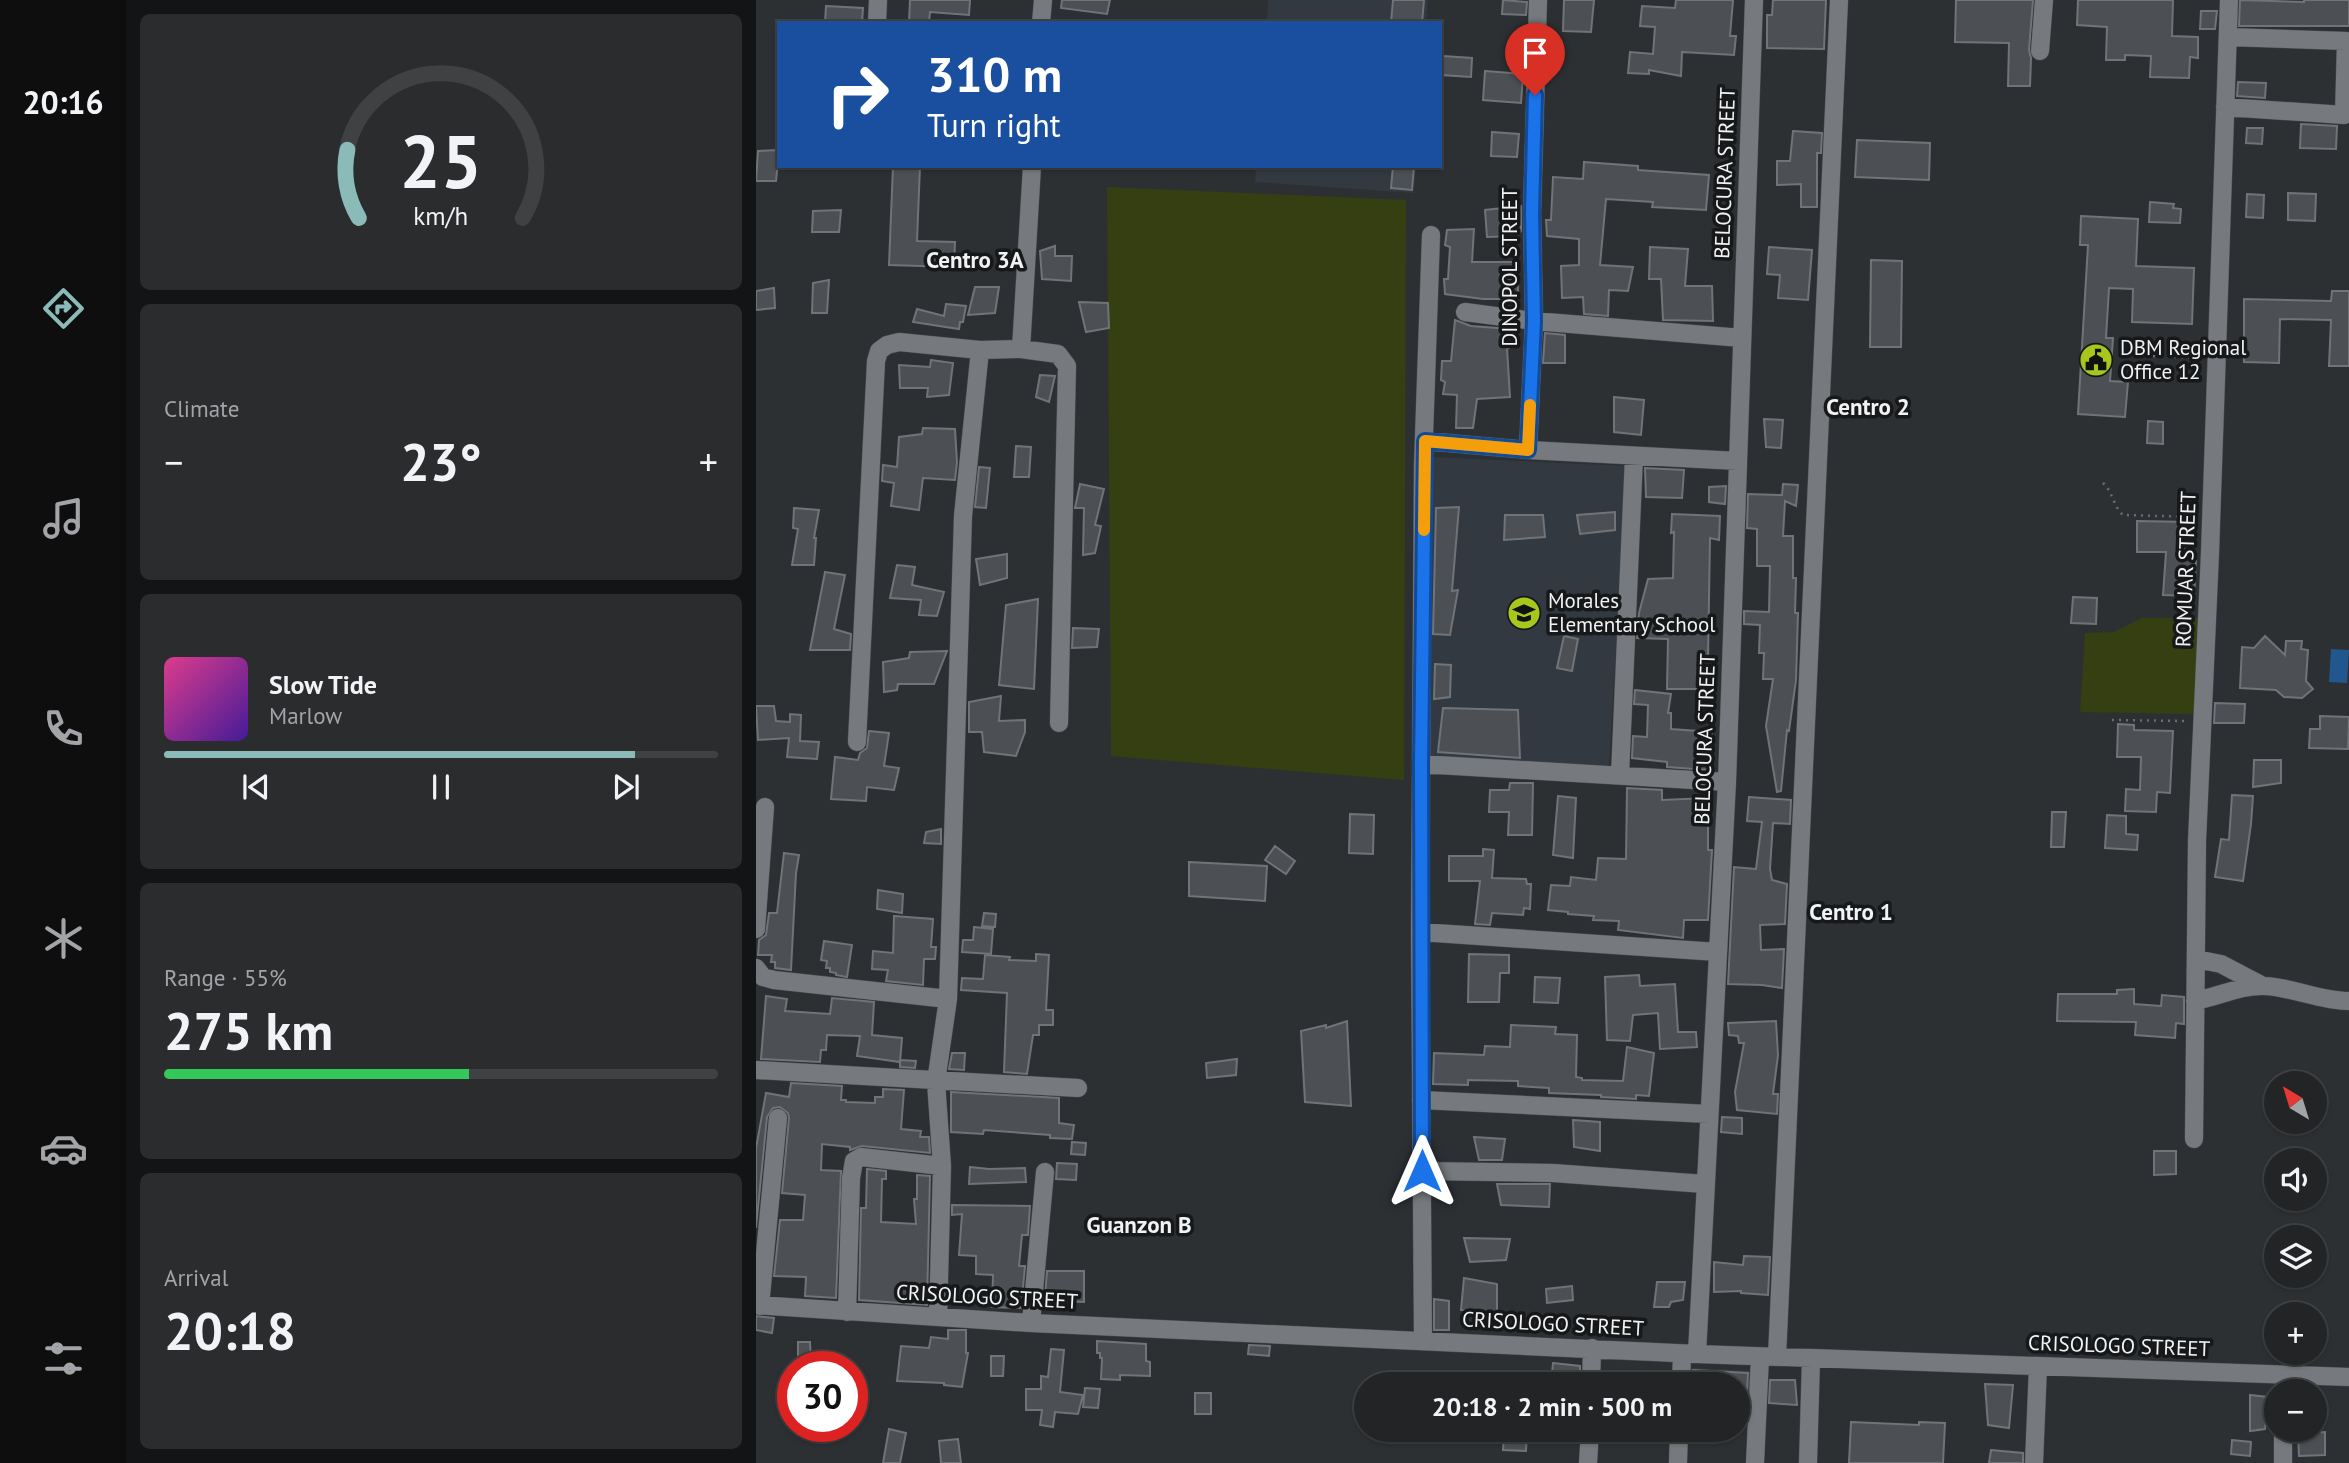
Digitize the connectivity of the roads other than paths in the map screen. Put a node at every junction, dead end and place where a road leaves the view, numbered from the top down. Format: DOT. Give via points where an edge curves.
graph roads {
  1 [pos="878,0"];
  2 [pos="1043,0"];
  3 [pos="1538,0"];
  4 [pos="1754,0"];
  5 [pos="1839,0"];
  6 [pos="2043,0"];
  7 [pos="2229,0"];
  8 [pos="877,21"];
  9 [pos="1041,21"];
  10 [pos="2228,37"];
  11 [pos="2040,51"];
  12 [pos="2225,107"];
  13 [pos="1032,168"];
  14 [pos="1432,235"];
  15 [pos="1465,312"];
  16 [pos="1534,321"];
  17 [pos="1742,338"];
  18 [pos="1021,349"];
  19 [pos="980,350"];
  20 [pos="1425,441"];
  21 [pos="1528,450"];
  22 [pos="1634,456"];
  23 [pos="1738,461"];
  24 [pos="1059,723"];
  25 [pos="857,742"];
  26 [pos="1421,764"];
  27 [pos="1620,775"];
  28 [pos="1727,782"];
  29 [pos="765,807"];
  30 [pos="756,929"];
  31 [pos="1420,932"];
  32 [pos="1718,952"];
  33 [pos="2196,959"];
  34 [pos="756,968"];
  35 [pos="2260,985"];
  36 [pos="948,999"];
  37 [pos="2195,1001"];
  38 [pos="2349,1001"];
  39 [pos="756,1070"];
  40 [pos="936,1082"];
  41 [pos="1078,1088"];
  42 [pos="1421,1100"];
  43 [pos="1709,1114"];
  44 [pos="778,1118"];
  45 [pos="2194,1139"];
  46 [pos="942,1166"];
  47 [pos="1422,1171"];
  48 [pos="1045,1172"];
  49 [pos="1706,1184"];
  50 [pos="758,1305"];
  51 [pos="848,1312"];
  52 [pos="938,1317"];
  53 [pos="1031,1323"];
  54 [pos="1423,1340"];
  55 [pos="1592,1348"];
  56 [pos="1689,1354"];
  57 [pos="1768,1357"];
  58 [pos="1811,1359"];
  59 [pos="2038,1366"];
  60 [pos="1591,1372"];
  61 [pos="1684,1372"];
  62 [pos="2349,1377"];
  63 [pos="2327,1379"];
  64 [pos="2264,1382"];
  65 [pos="1589,1442"];
  66 [pos="1679,1442"];
  67 [pos="2283,1442"];
  68 [pos="1588,1463"];
  69 [pos="1678,1463"];
  70 [pos="1755,1463"];
  71 [pos="1808,1463"];
  72 [pos="2034,1463"];
  73 [pos="2283,1463"];
  1 -- 8 [label="street"];
  2 -- 9 [label="street"];
  3 -- 16 [label="street, DINOPOL STREET"];
  4 -- 17 [label="street, BELOCURA STREET"];
  5 -- 57 [label="street"];
  6 -- 11 [label="street"];
  7 -- 10 [label="street, ROMUAR STREET"];
  10 -- 12 [label="street, ROMUAR STREET"];
  10 -- 12 [label="street" via="2346,41 2344,115"];
  12 -- 33 [label="street, ROMUAR STREET"];
  13 -- 18 [label="street"];
  14 -- 20 [label="street"];
  15 -- 16 [label="street"];
  16 -- 17 [label="street"];
  16 -- 21 [label="street, DINOPOL STREET"];
  17 -- 23 [label="street, BELOCURA STREET"];
  18 -- 19 [label="street"];
  18 -- 24 [label="street" via="1058,354 1067,366"];
  19 -- 25 [label="street" via="899,342 878,351"];
  19 -- 36 [label="street" via="963,516"];
  20 -- 21 [label="street"];
  20 -- 26 [label="street"];
  21 -- 22 [label="street"];
  22 -- 23 [label="street"];
  22 -- 27 [label="street"];
  23 -- 28 [label="street, BELOCURA STREET"];
  26 -- 27 [label="street"];
  26 -- 31 [label="street"];
  27 -- 28 [label="street"];
  28 -- 32 [label="street, BELOCURA STREET"];
  29 -- 30 [label="street"];
  31 -- 32 [label="street"];
  31 -- 42 [label="street"];
  32 -- 43 [label="street, BELOCURA STREET"];
  33 -- 35 [label="street" via="2221,964"];
  33 -- 37 [label="street, ROMUAR STREET"];
  34 -- 36 [label="street" via="763,977 774,980"];
  35 -- 37 [label="street"];
  35 -- 38 [label="street"];
  36 -- 40 [label="street"];
  37 -- 45 [label="street, ROMUAR STREET"];
  39 -- 40 [label="street"];
  40 -- 41 [label="street"];
  40 -- 46 [label="street"];
  42 -- 43 [label="street"];
  42 -- 47 [label="street"];
  43 -- 49 [label="street, BELOCURA STREET"];
  44 -- 50 [label="street"];
  46 -- 51 [label="street" via="861,1157 854,1161"];
  46 -- 52 [label="street"];
  47 -- 49 [label="street" via="1553,1173"];
  47 -- 54 [label="street"];
  48 -- 53 [label="street"];
  49 -- 56 [label="street, BELOCURA STREET"];
  50 -- 51 [label="street, CRISOLOGO STREET"];
  51 -- 52 [label="street, CRISOLOGO STREET"];
  52 -- 53 [label="street, CRISOLOGO STREET"];
  53 -- 54 [label="street, CRISOLOGO STREET"];
  54 -- 55 [label="street, CRISOLOGO STREET"];
  55 -- 56 [label="street, CRISOLOGO STREET"];
  55 -- 60 [label="street"];
  56 -- 57 [label="street, CRISOLOGO STREET"];
  56 -- 61 [label="street, BELOCURA STREET"];
  57 -- 58 [label="street, CRISOLOGO STREET"];
  57 -- 70 [label="street"];
  58 -- 59 [label="street, CRISOLOGO STREET"];
  58 -- 71 [label="street"];
  59 -- 64 [label="street, CRISOLOGO STREET"];
  59 -- 72 [label="street"];
  62 -- 63 [label="street, CRISOLOGO STREET"];
  65 -- 68 [label="street"];
  66 -- 69 [label="street"];
  67 -- 73 [label="street"];
}
